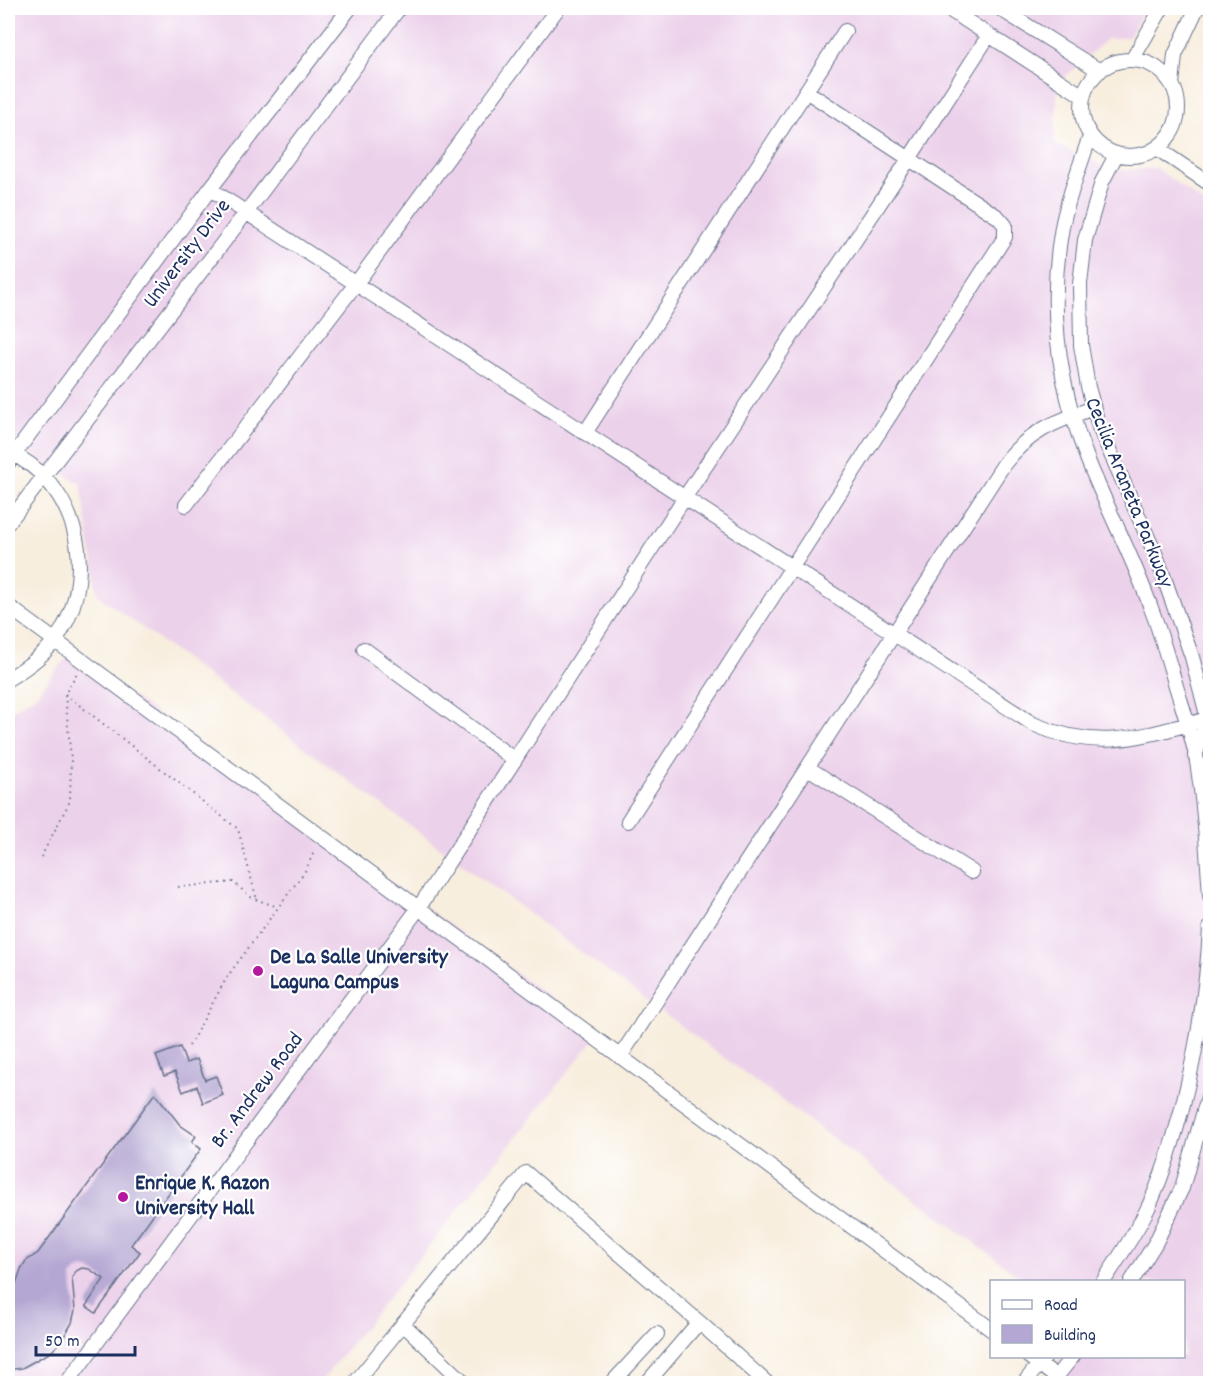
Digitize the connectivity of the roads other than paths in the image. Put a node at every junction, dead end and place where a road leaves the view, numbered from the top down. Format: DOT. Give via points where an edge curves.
graph roads {
  1 [pos="350,8"];
  2 [pos="399,8"];
  3 [pos="558,8"];
  4 [pos="947,8"];
  5 [pos="999,8"];
  6 [pos="1162,8"];
  7 [pos="1197,8"];
  8 [pos="845,31"];
  9 [pos="989,35"];
  10 [pos="1132,60"];
  11 [pos="1100,71"];
  12 [pos="1172,84"];
  13 [pos="806,91"];
  14 [pos="1083,96"];
  15 [pos="1090,136"];
  16 [pos="1158,149"];
  17 [pos="1116,155"];
  18 [pos="909,159"];
  19 [pos="1210,184"];
  20 [pos="210,189"];
  21 [pos="245,214"];
  22 [pos="355,285"];
  23 [pos="1093,408"];
  24 [pos="1071,416"];
  25 [pos="585,433"];
  26 [pos="10,456"];
  27 [pos="45,477"];
  28 [pos="685,497"];
  29 [pos="186,505"];
  30 [pos="8,523"];
  31 [pos="792,567"];
  32 [pos="8,607"];
  33 [pos="895,633"];
  34 [pos="55,640"];
  35 [pos="364,649"];
  36 [pos="8,678"];
  37 [pos="1188,724"];
  38 [pos="1209,725"];
  39 [pos="1196,756"];
  40 [pos="515,759"];
  41 [pos="808,768"];
  42 [pos="628,821"];
  43 [pos="972,872"];
  44 [pos="1210,896"];
  45 [pos="418,909"];
  46 [pos="1210,928"];
  47 [pos="620,1057"];
  48 [pos="1210,1090"];
  49 [pos="1104,1280"];
  50 [pos="1132,1280"];
  51 [pos="699,1322"];
  52 [pos="403,1324"];
  53 [pos="990,1329"];
  54 [pos="657,1334"];
  55 [pos="1071,1358"];
  56 [pos="1038,1359"];
  57 [pos="66,1383"];
  58 [pos="354,1383"];
  59 [pos="466,1383"];
  60 [pos="611,1383"];
  61 [pos="646,1383"];
  62 [pos="768,1383"];
  63 [pos="1023,1383"];
  1 -- 20 [label="street, University Drive"];
  2 -- 21 [label="street, University Drive"];
  3 -- 22 [label="street"];
  4 -- 9 [label="street"];
  5 -- 11 [label="street"];
  6 -- 10 [label="street"];
  7 -- 12 [label="street" via="1175,55"];
  8 -- 13 [label="street"];
  9 -- 14 [label="street"];
  9 -- 18 [label="street, Br. Andrew Road"];
  10 -- 11 [label="street" via="1118,61"];
  10 -- 12 [label="street" via="1162,71"];
  11 -- 14 [label="street"];
  12 -- 16 [label="street" via="1177,116 1172,131"];
  13 -- 18 [label="street"];
  13 -- 25 [label="street"];
  14 -- 15 [label="street" via="1083,121"];
  15 -- 17 [label="street"];
  15 -- 24 [label="street, Cecilia Araneta Parkway" via="1062,227 1056,285 1059,351"];
  16 -- 17 [label="street" via="1132,156"];
  16 -- 19 [label="street"];
  17 -- 23 [label="street, Cecilia Araneta Parkway" via="1091,216 1080,284 1081,345"];
  18 -- 28 [label="street, Br. Andrew Road"];
  18 -- 31 [label="street" via="998,217 1005,225 1005,237"];
  20 -- 21 [label="street"];
  20 -- 26 [label="street, University Drive"];
  21 -- 22 [label="street"];
  21 -- 27 [label="street, University Drive"];
  22 -- 25 [label="street"];
  22 -- 29 [label="street"];
  23 -- 24 [label="street"];
  23 -- 38 [label="street, Cecilia Araneta Parkway" via="1167,582"];
  24 -- 33 [label="street" via="1049,424 1015,449"];
  24 -- 37 [label="street, Cecilia Araneta Parkway" via="1143,585"];
  25 -- 28 [label="street"];
  26 -- 27 [label="street"];
  27 -- 30 [label="street, University Drive"];
  27 -- 34 [label="street" via="67,510 80,559 78,589"];
  28 -- 31 [label="street"];
  28 -- 40 [label="street, Br. Andrew Road"];
  31 -- 33 [label="street"];
  31 -- 42 [label="street"];
  32 -- 34 [label="street"];
  33 -- 37 [label="street" via="1033,724 1071,738 1115,741"];
  33 -- 41 [label="street"];
  34 -- 36 [label="street" via="31,664"];
  34 -- 45 [label="street"];
  35 -- 40 [label="street"];
  37 -- 38 [label="street"];
  37 -- 39 [label="street, Cecilia Araneta Parkway"];
  38 -- 39 [label="street, Cecilia Araneta Parkway"];
  39 -- 44 [label="street, Cecilia Araneta Parkway"];
  40 -- 45 [label="street, Br. Andrew Road"];
  41 -- 43 [label="street"];
  41 -- 47 [label="street"];
  45 -- 47 [label="street"];
  45 -- 57 [label="street, Br. Andrew Road"];
  46 -- 49 [label="street" via="1198,1038 1175,1136 1149,1206"];
  47 -- 53 [label="street"];
  48 -- 50 [label="street" via="1182,1188 1156,1242"];
  51 -- 52 [label="street" via="526,1173"];
  51 -- 61 [label="street"];
  51 -- 62 [label="street"];
  52 -- 58 [label="street"];
  52 -- 59 [label="street"];
  54 -- 60 [label="street"];
  55 -- 56 [label="street" via="1056,1377"];
  56 -- 63 [label="street"];
}
